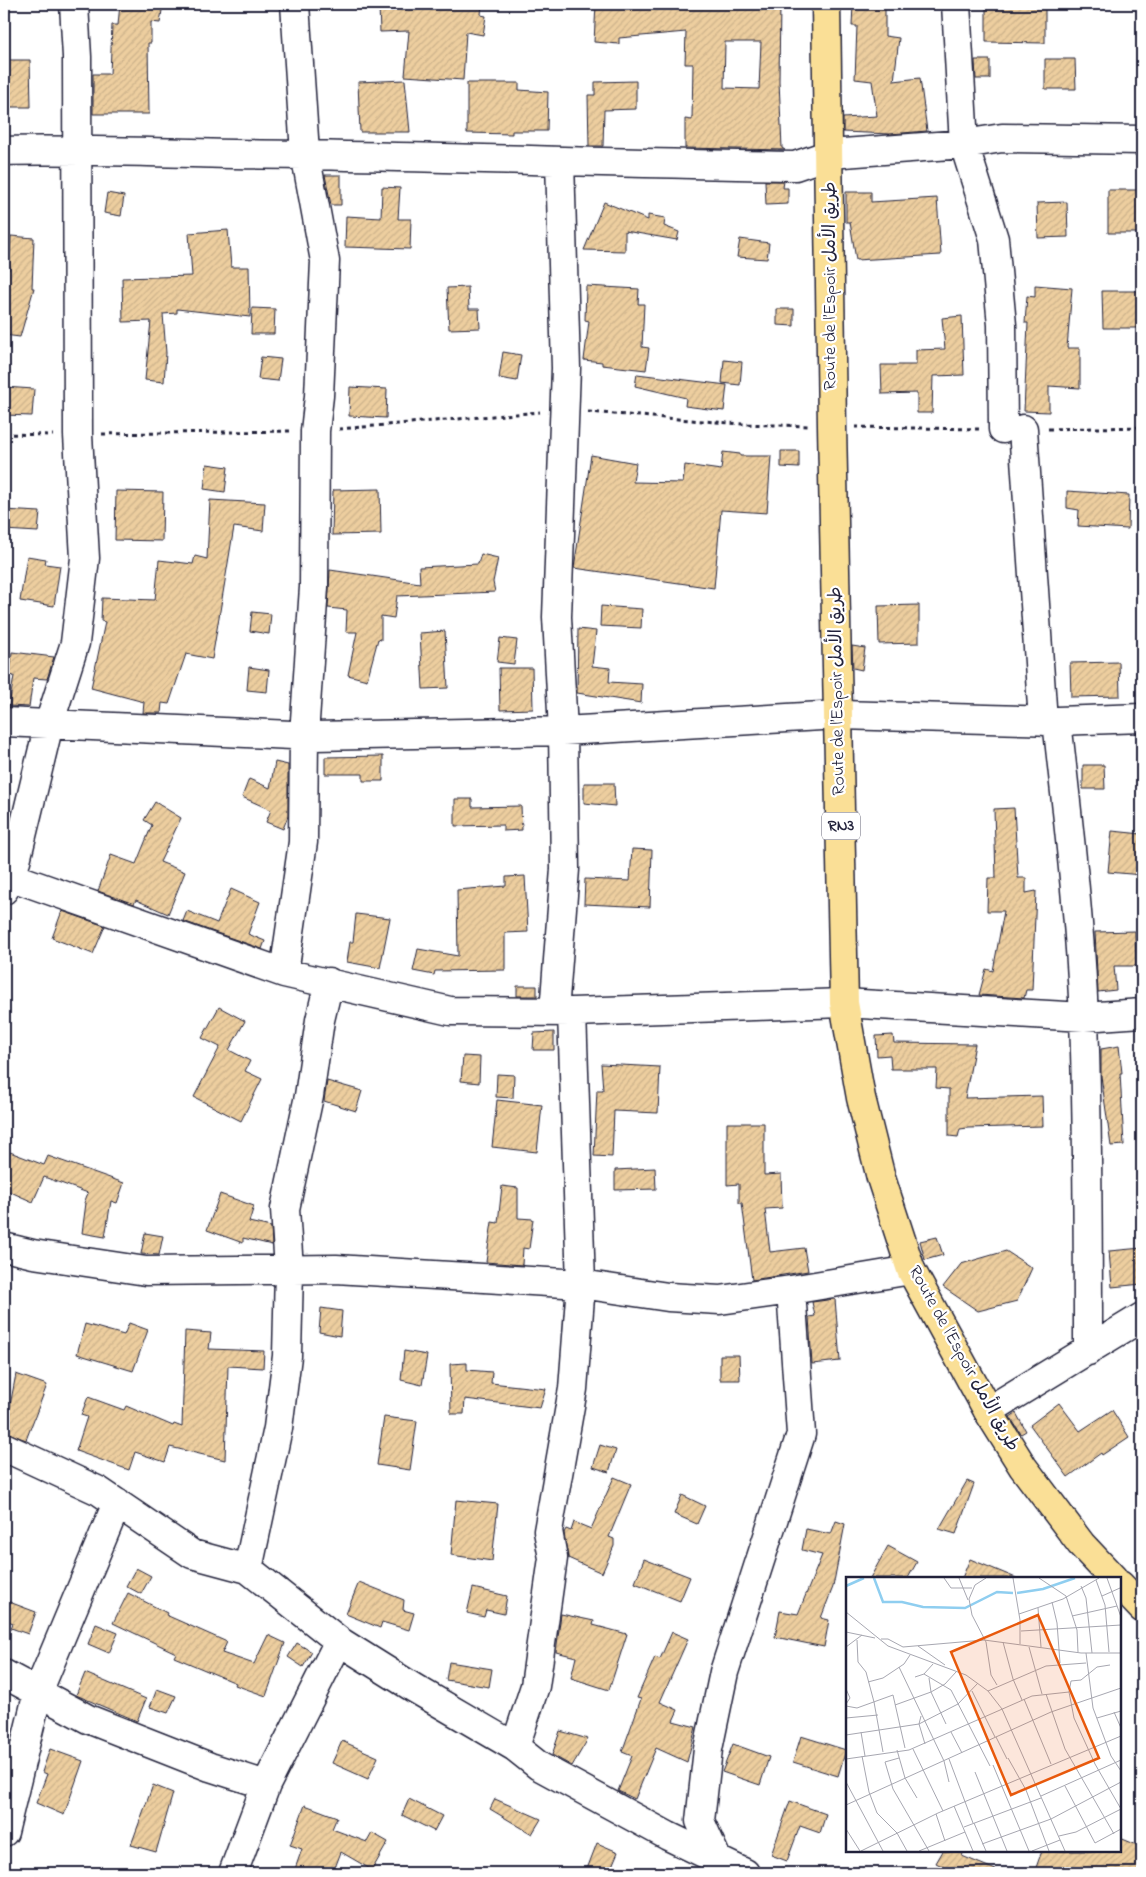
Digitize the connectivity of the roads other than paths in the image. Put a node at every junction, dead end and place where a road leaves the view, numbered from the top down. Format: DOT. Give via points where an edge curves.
graph roads {
  1 [pos="74,4"];
  2 [pos="295,4"];
  3 [pos="826,4"];
  4 [pos="956,4"];
  5 [pos="1142,140"];
  6 [pos="964,144"];
  7 [pos="77,149"];
  8 [pos="4,151"];
  9 [pos="305,153"];
  10 [pos="830,154"];
  11 [pos="560,161"];
  12 [pos="839,715"];
  13 [pos="1142,718"];
  14 [pos="1050,721"];
  15 [pos="4,722"];
  16 [pos="49,724"];
  17 [pos="563,731"];
  18 [pos="304,735"];
  19 [pos="8,884"];
  20 [pos="284,973"];
  21 [pos="329,982"];
  22 [pos="844,1003"];
  23 [pos="563,1012"];
  24 [pos="1142,1013"];
  25 [pos="1084,1017"];
  26 [pos="4,1247"];
  27 [pos="289,1269"];
  28 [pos="912,1270"];
  29 [pos="581,1284"];
  30 [pos="791,1290"];
  31 [pos="1142,1317"];
  32 [pos="1088,1351"];
  33 [pos="988,1411"];
  34 [pos="4,1447"];
  35 [pos="117,1503"];
  36 [pos="248,1569"];
  37 [pos="1112,1577"];
  38 [pos="1121,1587"];
  39 [pos="1142,1608"];
  40 [pos="339,1641"];
  41 [pos="4,1674"];
  42 [pos="38,1692"];
  43 [pos="515,1747"];
  44 [pos="266,1786"];
  45 [pos="4,1832"];
  46 [pos="718,1867"];
  47 [pos="233,1873"];
  48 [pos="745,1873"];
  1 -- 7 [label="street"];
  2 -- 9 [label="street"];
  3 -- 10 [label="highway, Route de l’Espoir طريق الأمل / RN3"];
  4 -- 6 [label="street"];
  5 -- 6 [label="street" via="1002,138"];
  6 -- 10 [label="street"];
  6 -- 14 [label="street" via="994,239 1013,429"];
  7 -- 8 [label="street"];
  7 -- 9 [label="street"];
  7 -- 16 [label="street" via="78,435 85,558 75,643"];
  9 -- 11 [label="street"];
  9 -- 18 [label="street" via="325,261 315,431 314,587"];
  10 -- 11 [label="street" via="795,166"];
  10 -- 12 [label="highway, Route de l’Espoir طريق الأمل / RN3"];
  11 -- 17 [label="street" via="566,368 557,617"];
  12 -- 14 [label="street"];
  12 -- 17 [label="street"];
  12 -- 22 [label="highway, Route de l’Espoir طريق الأمل / RN3"];
  13 -- 14 [label="street"];
  14 -- 25 [label="street" via="1078,932"];
  15 -- 16 [label="street"];
  16 -- 18 [label="street"];
  16 -- 19 [label="street"];
  17 -- 18 [label="street"];
  17 -- 23 [label="street"];
  18 -- 20 [label="street" via="303,842"];
  19 -- 20 [label="street"];
  20 -- 21 [label="street"];
  21 -- 23 [label="street" via="450,1011"];
  21 -- 27 [label="street" via="285,1209"];
  22 -- 23 [label="street"];
  22 -- 25 [label="street"];
  22 -- 28 [label="highway, Route de l’Espoir طريق الأمل / RN3" via="863,1107 881,1178"];
  23 -- 29 [label="street"];
  24 -- 25 [label="street"];
  25 -- 32 [label="street"];
  26 -- 27 [label="street" via="146,1271"];
  27 -- 29 [label="street"];
  27 -- 36 [label="street" via="287,1356 278,1428"];
  28 -- 30 [label="street"];
  28 -- 33 [label="highway, Route de l’Espoir طريق الأمل / RN3"];
  29 -- 30 [label="street" via="720,1300"];
  29 -- 43 [label="street" via="573,1389 548,1531 552,1558 539,1657 534,1686"];
  30 -- 46 [label="street" via="801,1434 724,1672 708,1749 700,1821"];
  31 -- 32 [label="street"];
  32 -- 33 [label="street"];
  33 -- 37 [label="highway, Route de l’Espoir طريق الأمل / RN3" via="1029,1475 1081,1544"];
  34 -- 35 [label="street" via="99,1491"];
  35 -- 36 [label="street" via="192,1554"];
  35 -- 42 [label="street"];
  36 -- 40 [label="street"];
  38 -- 39 [label="highway"];
  40 -- 43 [label="street"];
  40 -- 44 [label="street"];
  41 -- 42 [label="street"];
  42 -- 44 [label="street" via="88,1719"];
  42 -- 45 [label="street"];
  43 -- 46 [label="street" via="539,1766"];
  44 -- 47 [label="street"];
  46 -- 48 [label="street"];
}
